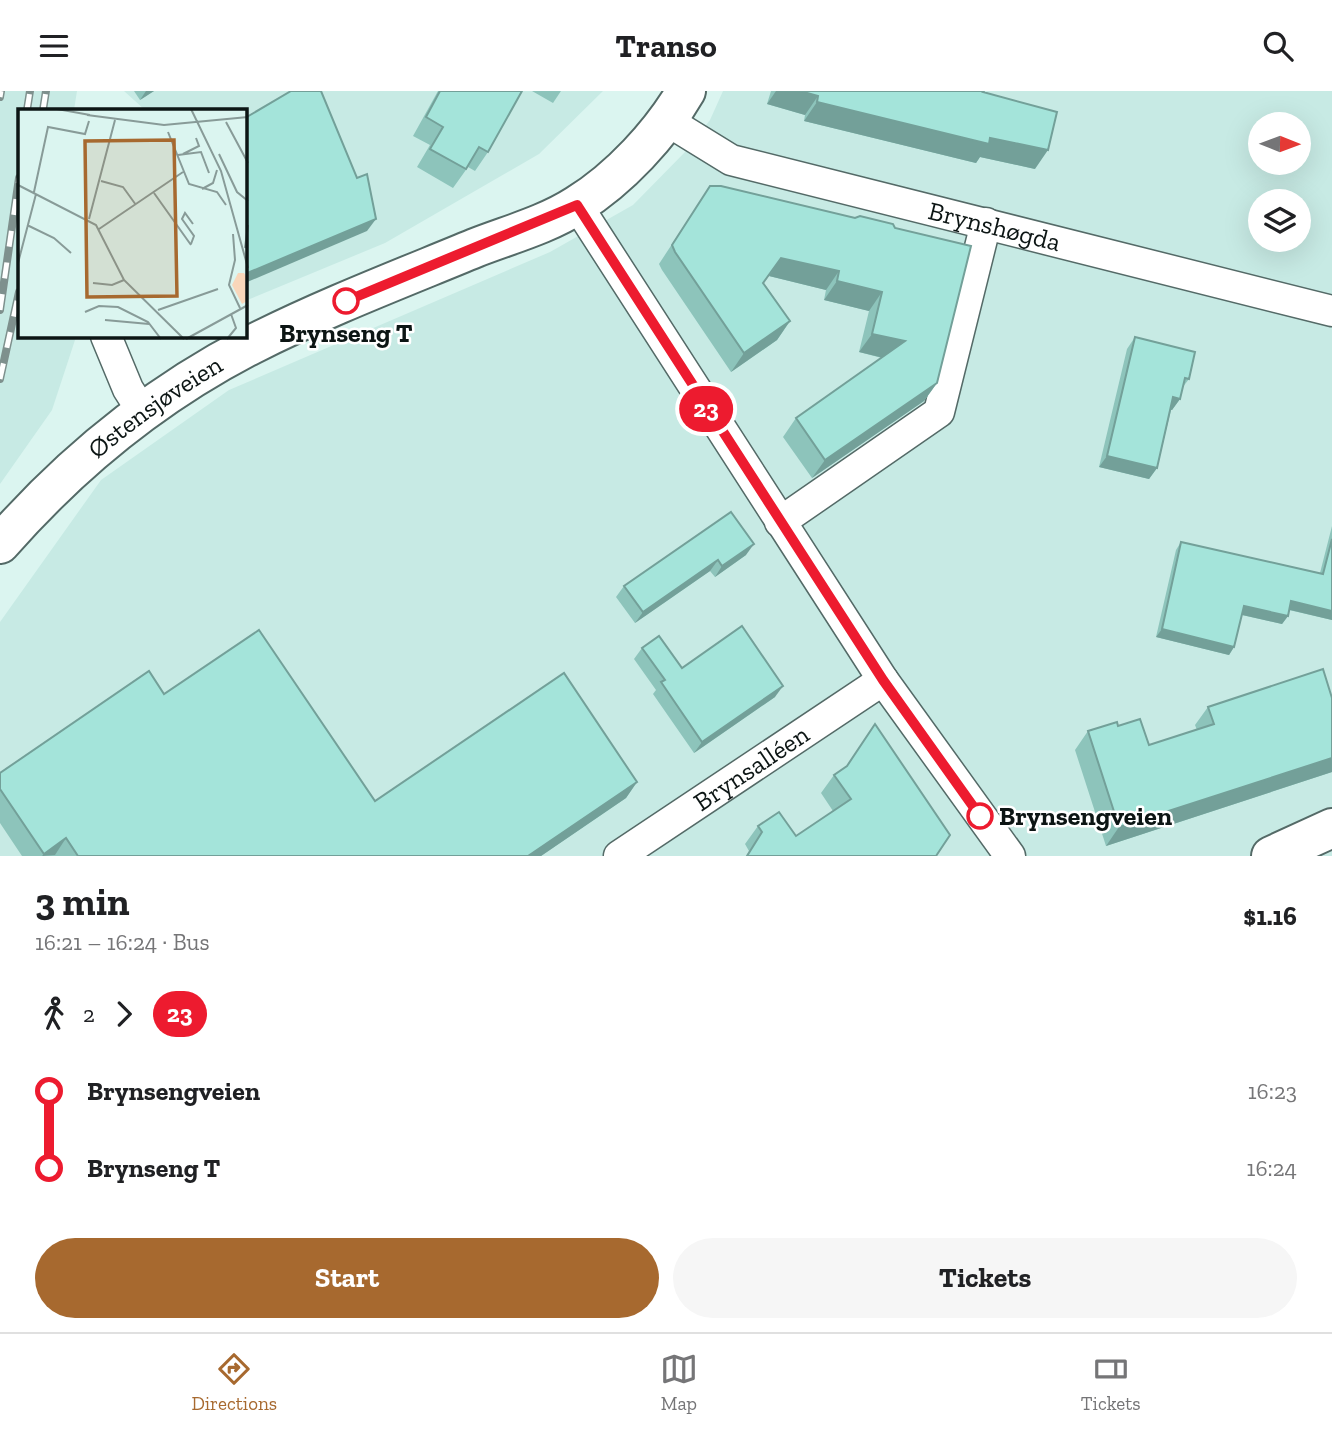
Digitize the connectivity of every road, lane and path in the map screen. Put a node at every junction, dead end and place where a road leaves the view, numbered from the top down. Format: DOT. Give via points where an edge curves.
graph roads {
  1 [pos="676,106"];
  2 [pos="577,205"];
  3 [pos="986,223"];
  4 [pos="1332,311"];
  5 [pos="107,338"];
  6 [pos="142,411"];
  7 [pos="780,522"];
  8 [pos="0,544"];
  9 [pos="883,680"];
  10 [pos="1332,828"];
  11 [pos="1332,846"];
  12 [pos="1002,850"];
  13 [pos="1282,852"];
  14 [pos="619,856"];
  1 -- 2 [label="main road, Østensjøveien" via="618,173"];
  1 -- 3 [label="street, Brynshøgda" via="730,160"];
  2 -- 6 [label="main road, Østensjøveien" via="319,313 235,353"];
  2 -- 7 [label="street"];
  3 -- 4 [label="street, Brynshøgda"];
  3 -- 7 [label="street" via="939,412"];
  5 -- 6 [label="street"];
  6 -- 8 [label="main road, Østensjøveien" via="62,477"];
  7 -- 9 [label="street"];
  9 -- 12 [label="street"];
  9 -- 14 [label="street, Brynsalléen"];
  10 -- 13 [label="main road"];
  11 -- 13 [label="main road"];
}
